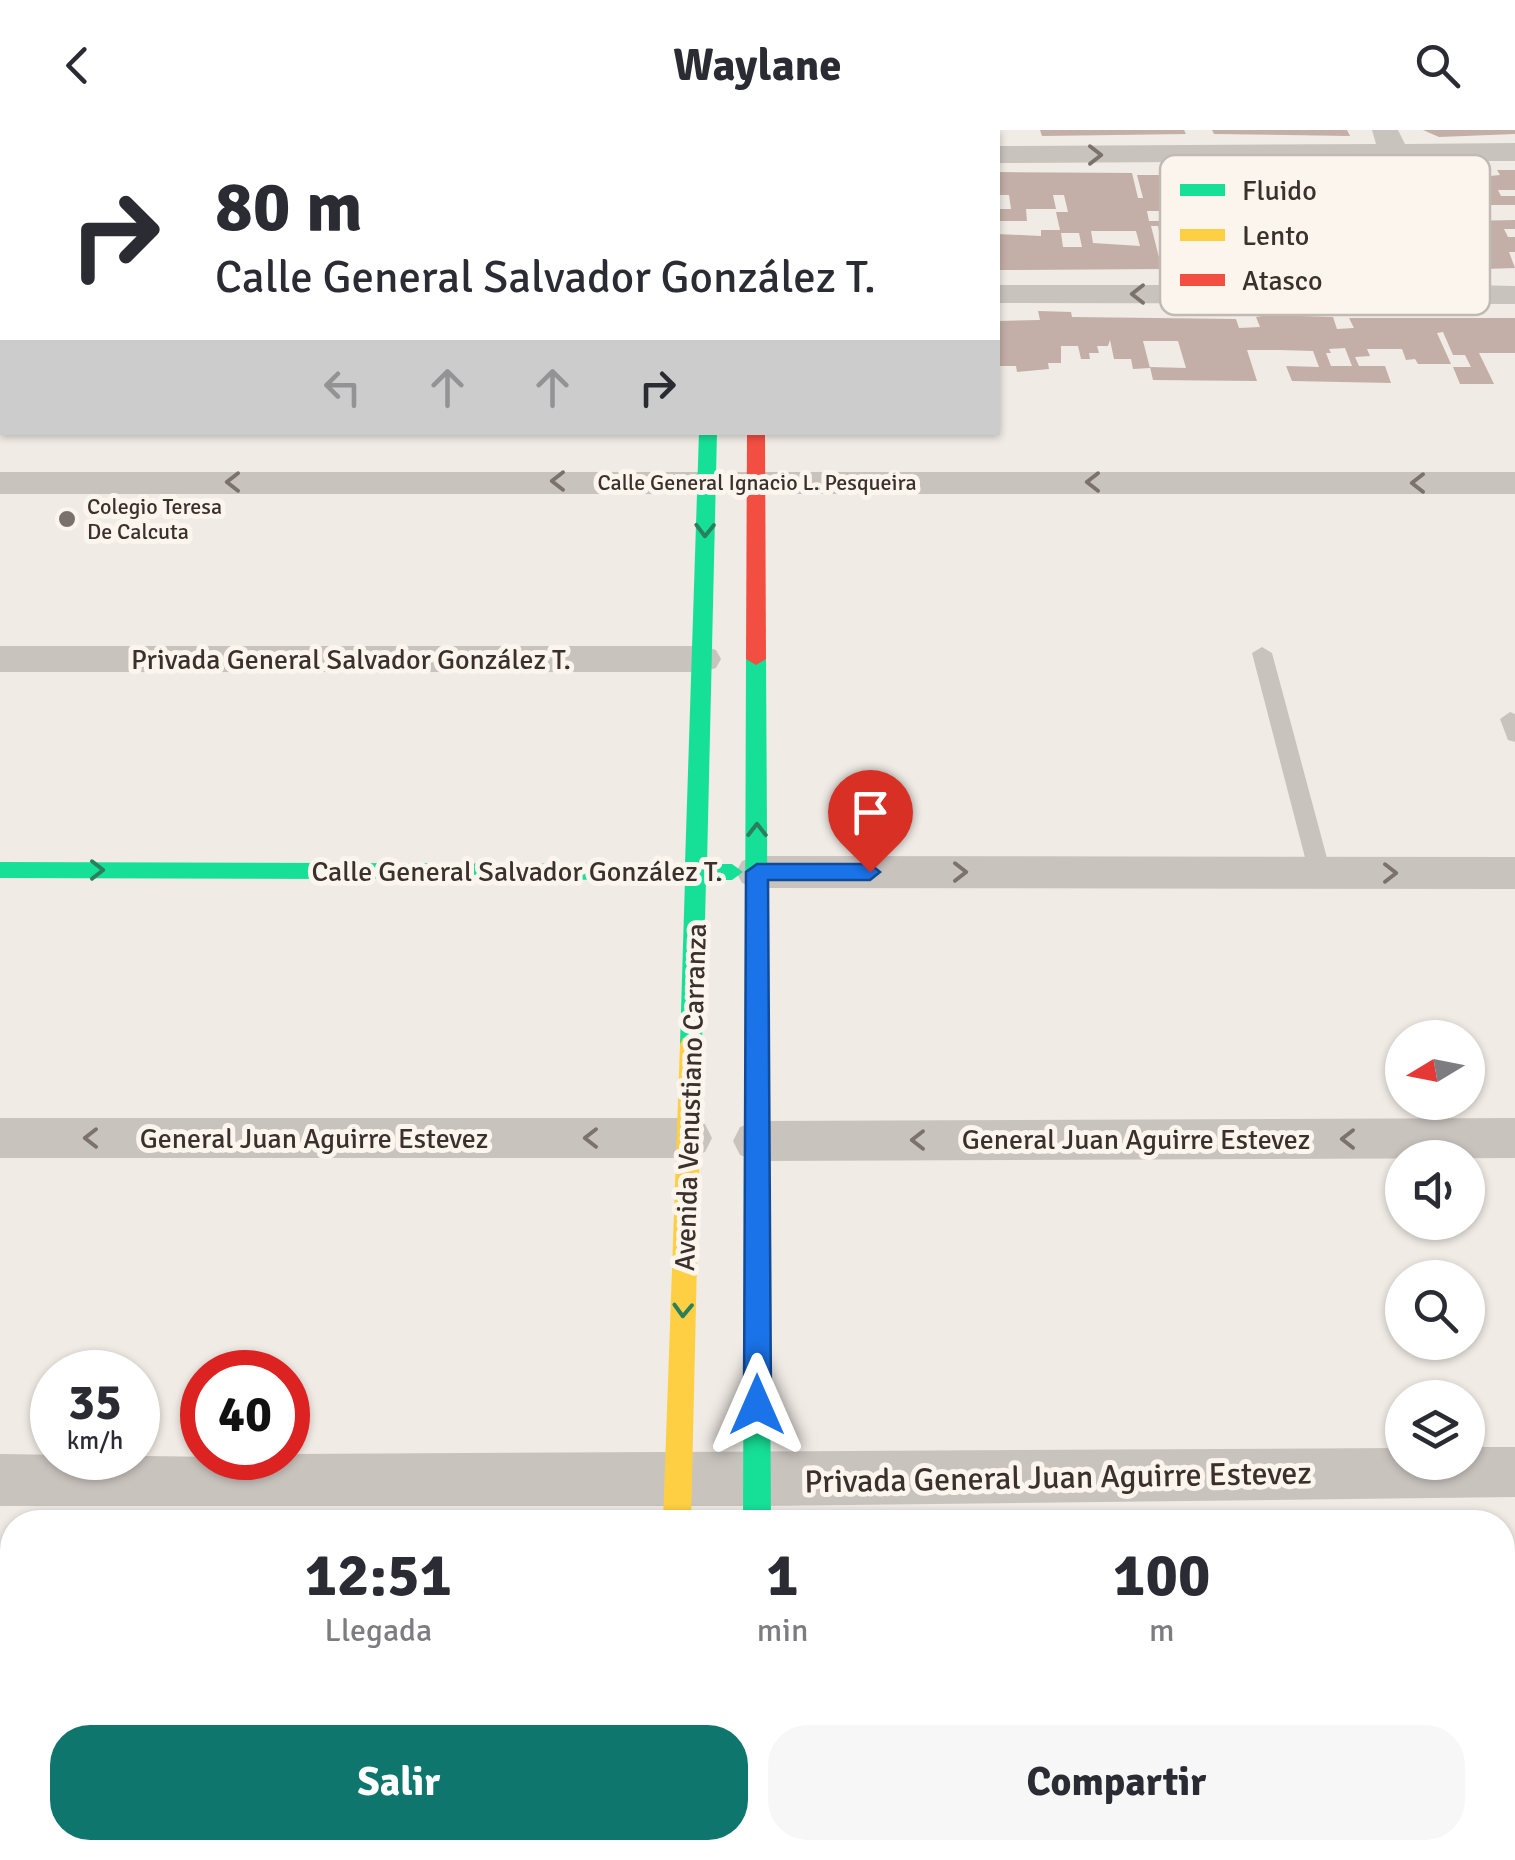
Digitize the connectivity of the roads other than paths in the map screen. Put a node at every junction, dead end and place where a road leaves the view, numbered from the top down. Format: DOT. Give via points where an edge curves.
graph roads {
  1 [pos="1390,142"];
  2 [pos="1515,152"];
  3 [pos="1000,155"];
  4 [pos="1000,294"];
  5 [pos="1160,294"];
  6 [pos="708,435"];
  7 [pos="756,435"];
  8 [pos="706,481"];
  9 [pos="0,482"];
  10 [pos="756,482"];
  11 [pos="1515,483"];
  12 [pos="1262,653"];
  13 [pos="0,659"];
  14 [pos="702,659"];
  15 [pos="0,870"];
  16 [pos="697,872"];
  17 [pos="757,872"];
  18 [pos="1320,873"];
  19 [pos="1515,873"];
  20 [pos="0,1138"];
  21 [pos="688,1138"];
  22 [pos="1515,1138"];
  23 [pos="758,1141"];
  24 [pos="1515,1472"];
  25 [pos="0,1480"];
  26 [pos="677,1501"];
  27 [pos="757,1501"];
  1 -- 2 [label="street"];
  3 -- 1 [label="street, one-way"];
  5 -- 4 [label="street, one-way"];
  6 -- 8 [label="street, Avenida Venustiano Carranza"];
  7 -- 10 [label="street"];
  8 -- 9 [label="street, Calle General Ignacio L. Pesqueira, one-way"];
  8 -- 10 [label="street, Calle General Ignacio L. Pesqueira"];
  8 -- 14 [label="street, Avenida Venustiano Carranza, one-way"];
  11 -- 10 [label="street, Calle General Ignacio L. Pesqueira, one-way"];
  17 -- 10 [label="street, one-way"];
  12 -- 18 [label="lane"];
  13 -- 14 [label="street, Privada General Salvador González T."];
  14 -- 16 [label="street, Avenida Venustiano Carranza"];
  15 -- 16 [label="street, Calle General Salvador González T., one-way"];
  16 -- 17 [label="street, Calle General Salvador González T."];
  16 -- 21 [label="street, Avenida Venustiano Carranza"];
  17 -- 18 [label="street, Calle General Salvador González T., one-way"];
  17 -- 23 [label="street"];
  18 -- 19 [label="street, Calle General Salvador González T., one-way"];
  21 -- 20 [label="street, General Juan Aguirre Estevez, one-way"];
  21 -- 26 [label="street, Avenida Venustiano Carranza, one-way"];
  22 -- 23 [label="street, General Juan Aguirre Estevez, one-way"];
  23 -- 27 [label="street"];
  24 -- 27 [label="street, Privada General Juan Aguirre Estevez"];
  25 -- 26 [label="street, Privada General Juan Aguirre Estevez"];
  26 -- 27 [label="street, Privada General Juan Aguirre Estevez"];
}
